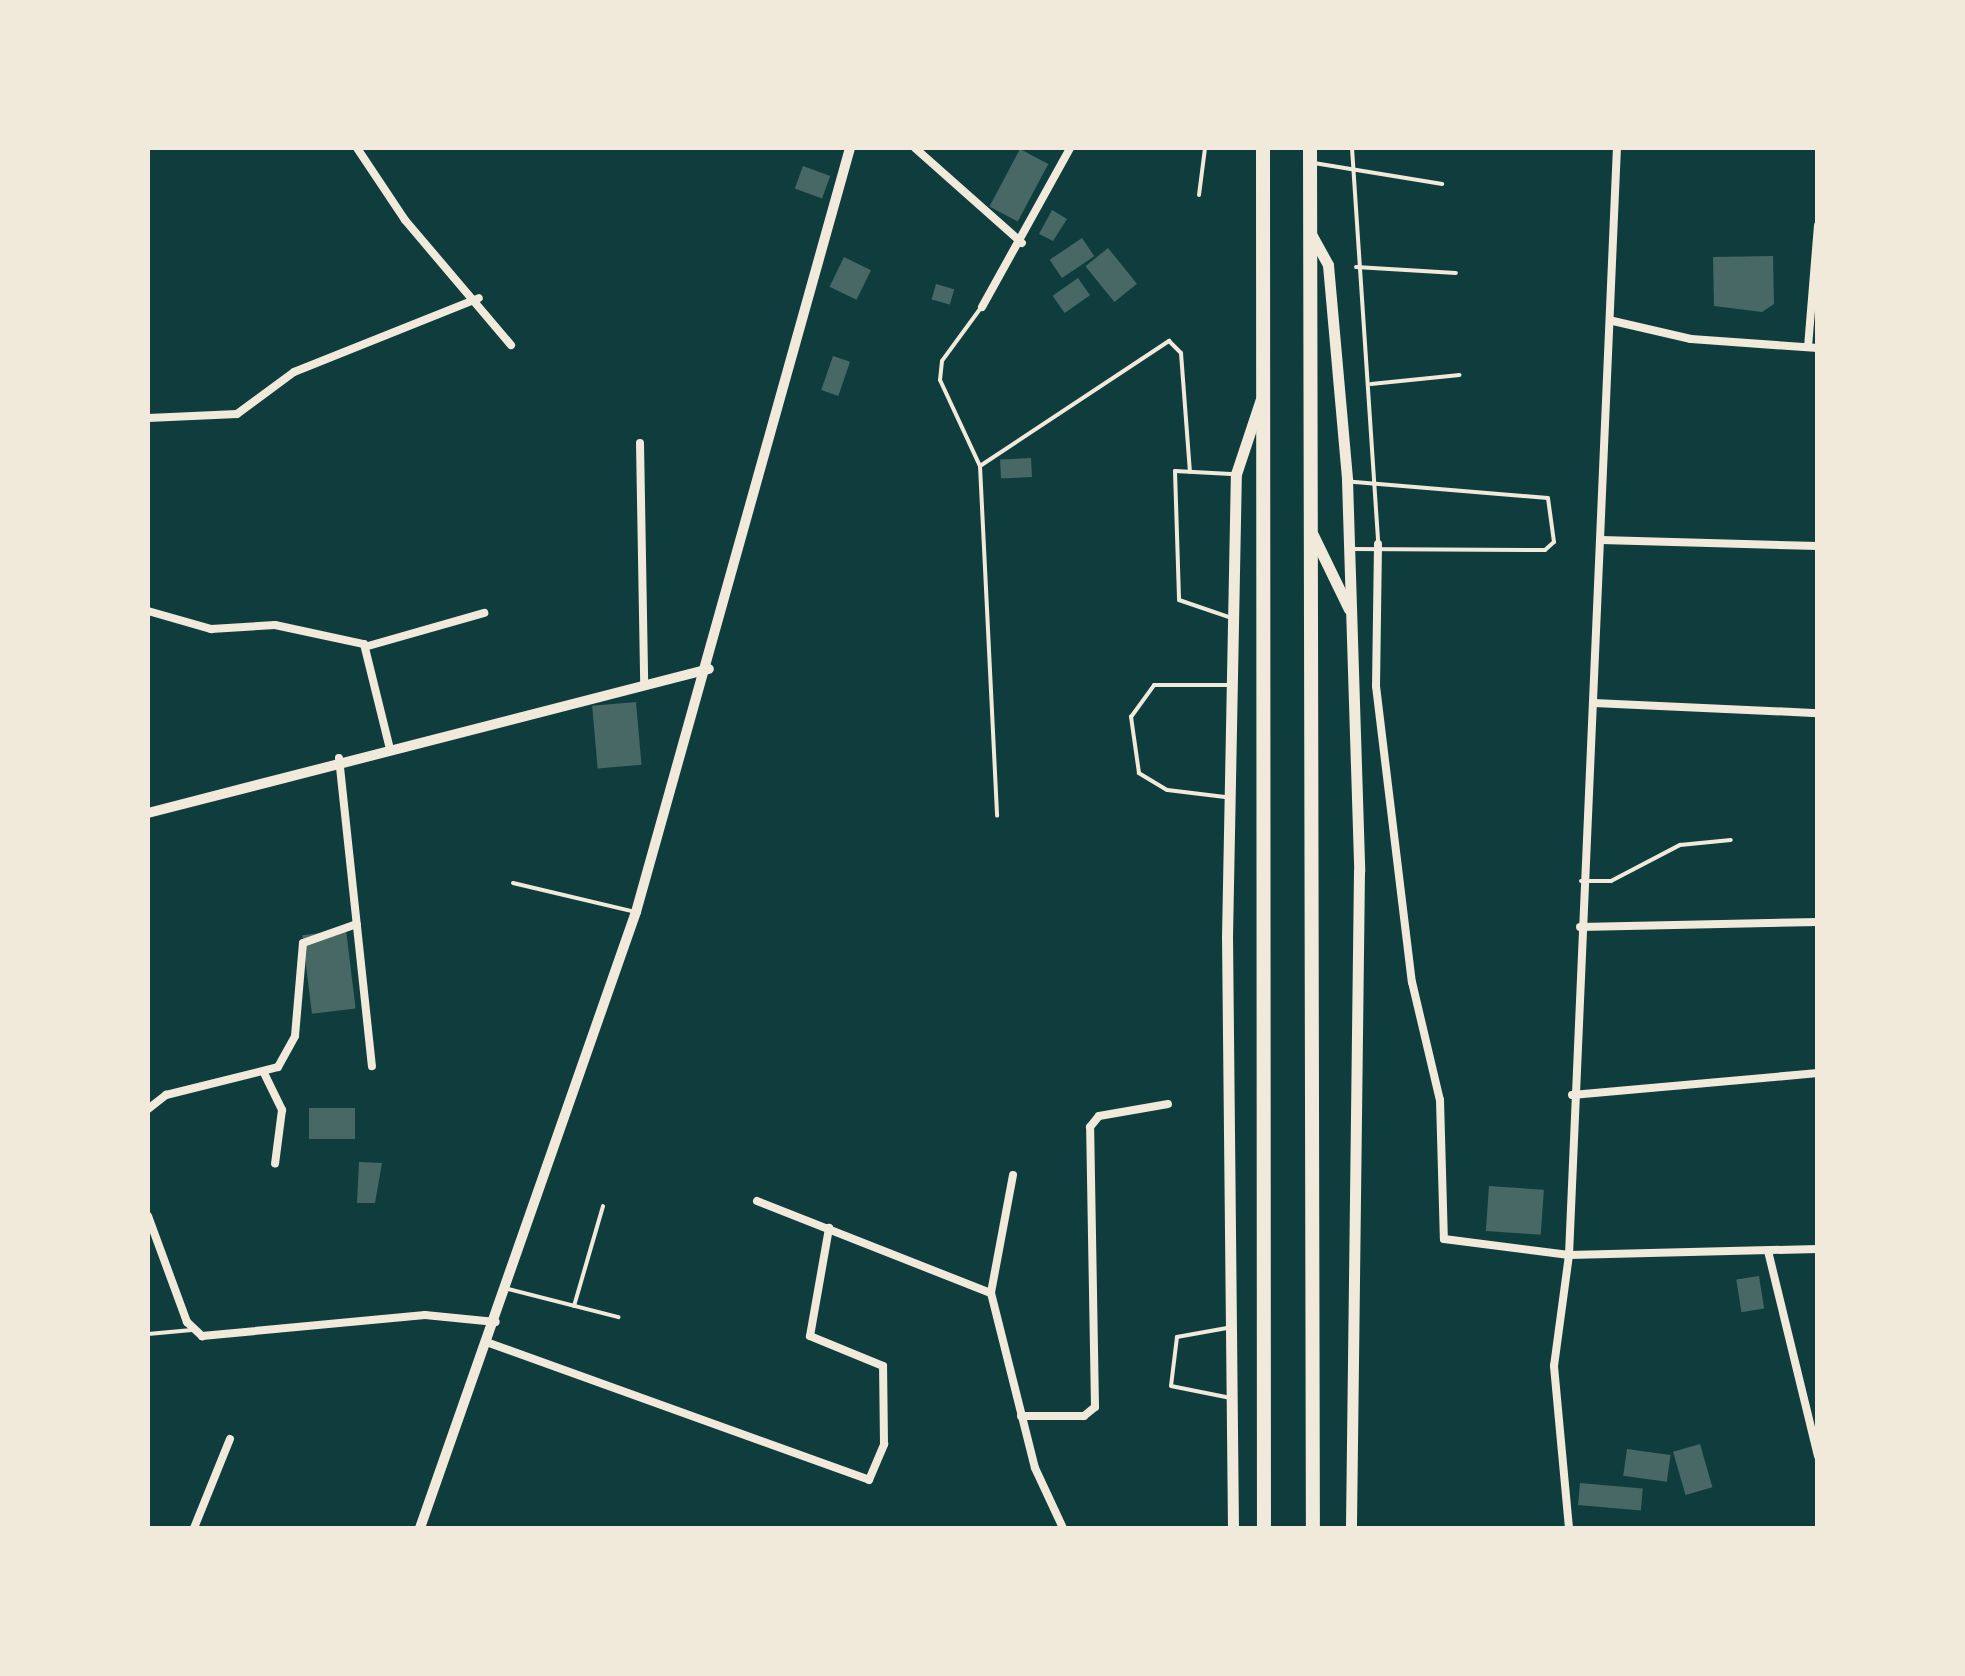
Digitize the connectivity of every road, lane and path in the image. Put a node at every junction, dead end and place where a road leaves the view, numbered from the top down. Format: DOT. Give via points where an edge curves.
graph roads {
  1 [pos="357,148"];
  2 [pos="850,148"];
  3 [pos="915,148"];
  4 [pos="1070,148"];
  5 [pos="1204,148"];
  6 [pos="1252,148"];
  7 [pos="1262,148"];
  8 [pos="1352,148"];
  9 [pos="1617,148"];
  10 [pos="1310,155"];
  11 [pos="1352,168"];
  12 [pos="1257,176"];
  13 [pos="1442,184"];
  14 [pos="1198,195"];
  15 [pos="1818,225"];
  16 [pos="1311,234"];
  17 [pos="1022,243"];
  18 [pos="1356,267"];
  19 [pos="1456,273"];
  20 [pos="479,298"];
  21 [pos="982,307"];
  22 [pos="1612,321"];
  23 [pos="510,345"];
  24 [pos="1813,347"];
  25 [pos="1460,375"];
  26 [pos="1370,384"];
  27 [pos="1267,386"];
  28 [pos="148,418"];
  29 [pos="640,443"];
  30 [pos="980,466"];
  31 [pos="1190,472"];
  32 [pos="1236,474"];
  33 [pos="1347,480"];
  34 [pos="1379,490"];
  35 [pos="1311,533"];
  36 [pos="1601,540"];
  37 [pos="1378,544"];
  38 [pos="1818,546"];
  39 [pos="1348,549"];
  40 [pos="148,611"];
  41 [pos="1350,612"];
  42 [pos="484,613"];
  43 [pos="1234,618"];
  44 [pos="368,646"];
  45 [pos="709,668"];
  46 [pos="644,684"];
  47 [pos="1232,685"];
  48 [pos="1594,703"];
  49 [pos="1818,713"];
  50 [pos="389,746"];
  51 [pos="340,758"];
  52 [pos="1230,798"];
  53 [pos="148,812"];
  54 [pos="997,816"];
  55 [pos="1730,840"];
  56 [pos="1581,881"];
  57 [pos="513,883"];
  58 [pos="636,912"];
  59 [pos="1818,922"];
  60 [pos="356,924"];
  61 [pos="1580,927"];
  62 [pos="372,1066"];
  63 [pos="1818,1073"];
  64 [pos="264,1075"];
  65 [pos="1572,1095"];
  66 [pos="1168,1104"];
  67 [pos="148,1109"];
  68 [pos="276,1164"];
  69 [pos="1014,1176"];
  70 [pos="756,1201"];
  71 [pos="602,1206"];
  72 [pos="148,1216"];
  73 [pos="830,1228"];
  74 [pos="1818,1249"];
  75 [pos="1768,1250"];
  76 [pos="1569,1255"];
  77 [pos="508,1289"];
  78 [pos="991,1294"];
  79 [pos="574,1306"];
  80 [pos="618,1317"];
  81 [pos="496,1322"];
  82 [pos="1232,1326"];
  83 [pos="192,1330"];
  84 [pos="148,1334"];
  85 [pos="489,1343"];
  86 [pos="1232,1398"];
  87 [pos="1020,1416"];
  88 [pos="230,1439"];
  89 [pos="1818,1456"];
  90 [pos="194,1528"];
  91 [pos="421,1528"];
  92 [pos="1063,1528"];
  93 [pos="1233,1528"];
  94 [pos="1264,1528"];
  95 [pos="1313,1528"];
  96 [pos="1351,1528"];
  97 [pos="1569,1528"];
  1 -- 20 [label="street" via="405,220"];
  2 -- 45 [label="street"];
  3 -- 17 [label="street"];
  4 -- 17 [label="street"];
  5 -- 14 [label="lane"];
  6 -- 12 [label="highway"];
  7 -- 12 [label="highway"];
  8 -- 11 [label="lane"];
  9 -- 22 [label="street"];
  10 -- 11 [label="lane"];
  10 -- 16 [label="highway"];
  11 -- 13 [label="lane"];
  11 -- 18 [label="lane"];
  12 -- 27 [label="highway"];
  15 -- 24 [label="street"];
  16 -- 33 [label="main road" via="1328,266"];
  16 -- 35 [label="highway"];
  17 -- 21 [label="street"];
  18 -- 19 [label="lane"];
  18 -- 26 [label="lane"];
  20 -- 23 [label="street"];
  20 -- 28 [label="street" via="294,372 237,414"];
  21 -- 30 [label="lane" via="942,361 940,380"];
  22 -- 24 [label="street" via="1690,339"];
  22 -- 36 [label="street" via="1601,360"];
  25 -- 26 [label="lane"];
  26 -- 34 [label="lane"];
  27 -- 32 [label="main road"];
  27 -- 94 [label="highway"];
  29 -- 46 [label="street"];
  30 -- 31 [label="lane" via="1169,341 1181,353"];
  30 -- 54 [label="lane"];
  31 -- 32 [label="lane"];
  31 -- 43 [label="lane" via="1174,472 1180,600"];
  32 -- 43 [label="main road"];
  33 -- 34 [label="lane"];
  33 -- 39 [label="main road"];
  34 -- 37 [label="lane"];
  34 -- 37 [label="lane" via="1548,498 1554,542 1545,550"];
  35 -- 41 [label="main road"];
  35 -- 95 [label="highway"];
  36 -- 38 [label="street"];
  36 -- 48 [label="street"];
  37 -- 39 [label="lane"];
  37 -- 76 [label="street" via="1376,686 1412,982 1440,1100 1444,1239"];
  39 -- 41 [label="main road"];
  40 -- 44 [label="street" via="220,630 276,625"];
  41 -- 96 [label="main road" via="1358,871"];
  42 -- 44 [label="street"];
  43 -- 47 [label="main road"];
  44 -- 50 [label="street"];
  45 -- 46 [label="street"];
  45 -- 58 [label="street"];
  46 -- 50 [label="street"];
  47 -- 52 [label="main road"];
  47 -- 52 [label="lane" via="1154,685 1132,716 1139,772 1168,790"];
  48 -- 49 [label="street"];
  48 -- 56 [label="street"];
  50 -- 51 [label="street"];
  51 -- 53 [label="street"];
  51 -- 60 [label="street"];
  52 -- 82 [label="main road"];
  55 -- 56 [label="lane" via="1680,846 1611,881"];
  56 -- 61 [label="street"];
  57 -- 58 [label="lane"];
  58 -- 77 [label="street"];
  59 -- 61 [label="street"];
  60 -- 62 [label="street"];
  60 -- 64 [label="street" via="303,943 295,1036"];
  61 -- 65 [label="street"];
  63 -- 65 [label="street"];
  64 -- 67 [label="street" via="166,1095"];
  64 -- 68 [label="street" via="282,1110"];
  65 -- 76 [label="street"];
  66 -- 87 [label="street" via="1098,1116 1090,1127 1095,1407 1084,1416"];
  69 -- 78 [label="street"];
  70 -- 73 [label="street"];
  71 -- 79 [label="lane"];
  72 -- 83 [label="street"];
  73 -- 78 [label="street"];
  73 -- 85 [label="street" via="811,1342 884,1366 884,1444 869,1480"];
  74 -- 75 [label="street"];
  75 -- 76 [label="street"];
  75 -- 89 [label="street"];
  76 -- 97 [label="street" via="1554,1366"];
  77 -- 79 [label="lane"];
  77 -- 81 [label="street"];
  78 -- 87 [label="street"];
  79 -- 80 [label="lane"];
  81 -- 83 [label="street" via="425,1315 217,1336"];
  81 -- 85 [label="street"];
  82 -- 86 [label="main road"];
  82 -- 86 [label="lane" via="1177,1337 1171,1386"];
  83 -- 84 [label="lane"];
  85 -- 91 [label="street"];
  86 -- 93 [label="main road"];
  87 -- 92 [label="street"];
  88 -- 90 [label="street"];
}
